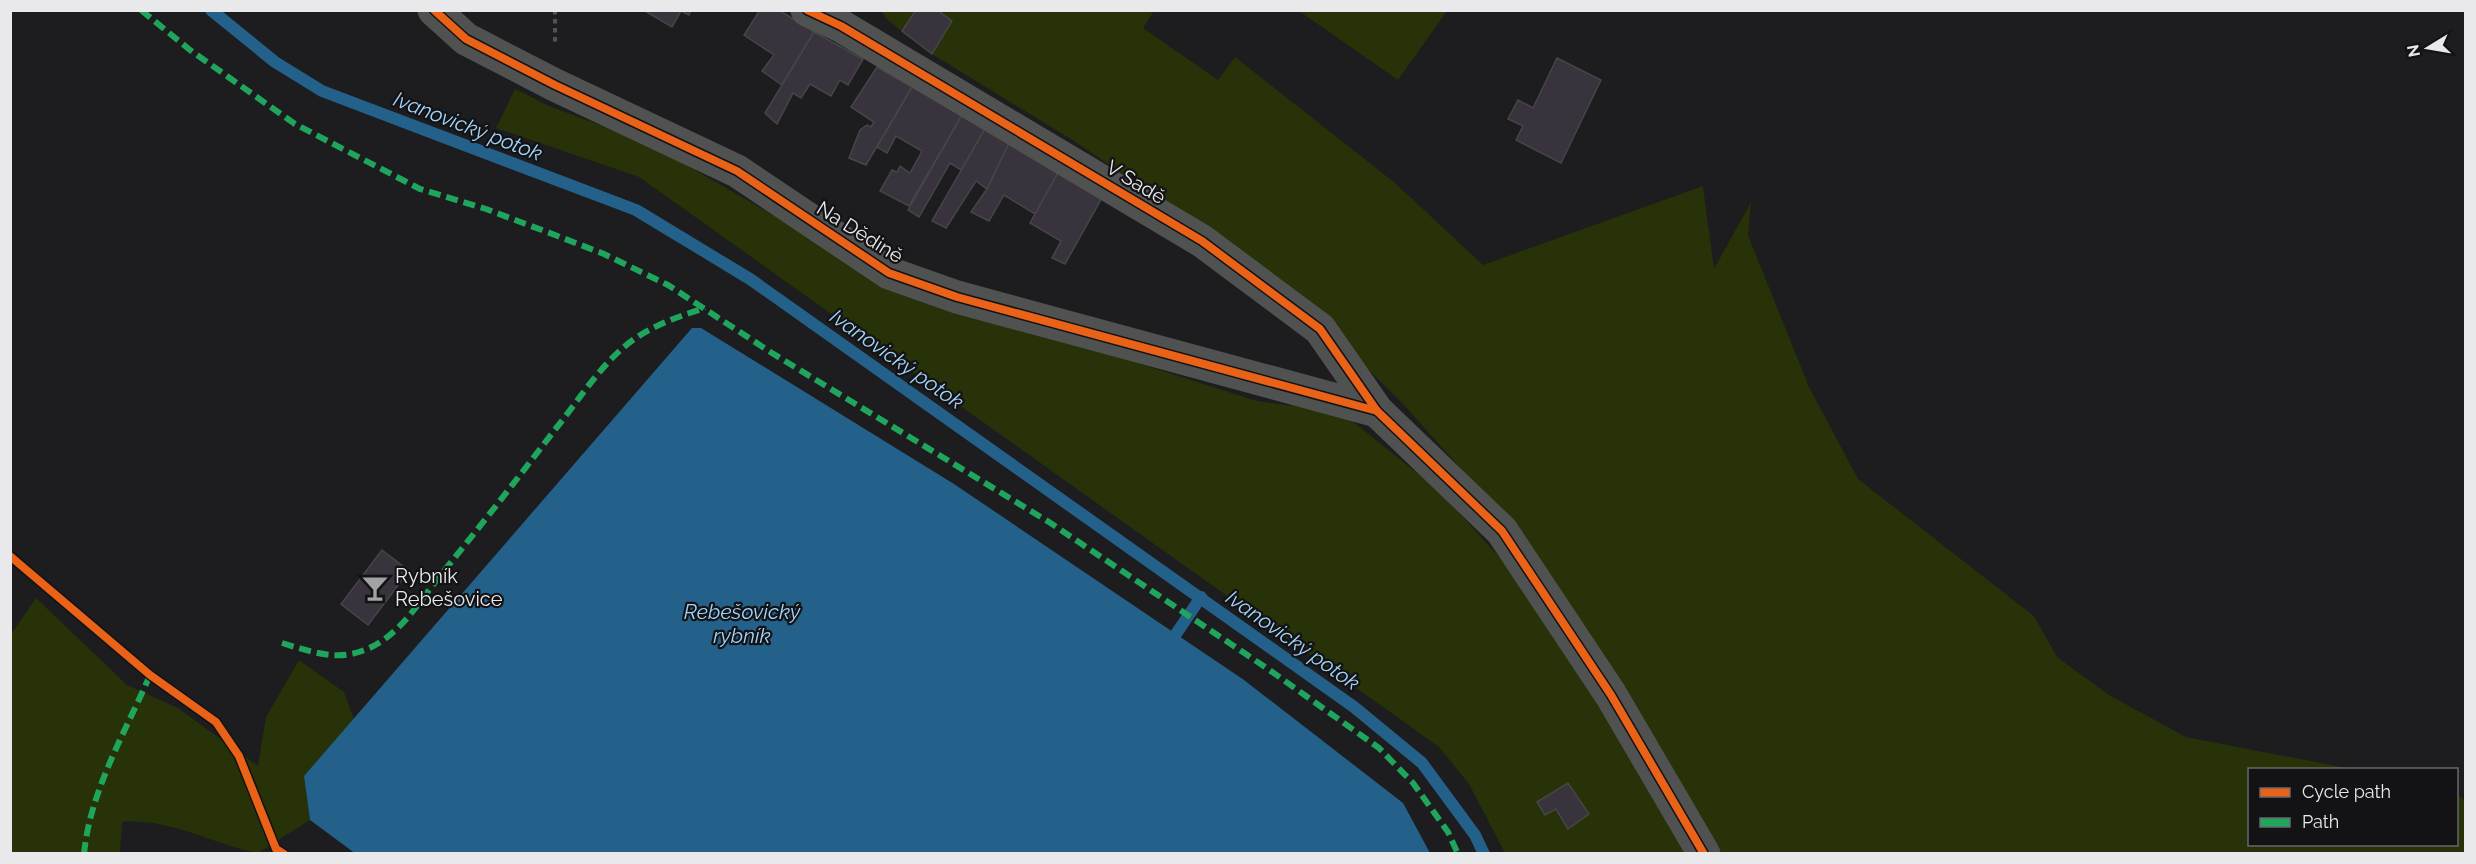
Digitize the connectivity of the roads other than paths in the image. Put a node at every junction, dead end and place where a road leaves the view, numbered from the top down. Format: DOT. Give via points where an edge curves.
graph roads {
  1 [pos="434,10"];
  2 [pos="807,10"];
  3 [pos="838,18"];
  4 [pos="1377,411"];
  5 [pos="1704,854"];
  1 -- 4 [label="street, Na Dědině" via="466,39 737,171 889,273 957,297"];
  2 -- 3 [label="street, V Sadě"];
  3 -- 4 [label="street, V Sadě" via="1202,241 1320,329"];
  4 -- 5 [label="street, V Sadě" via="1502,531 1611,695"];
}
